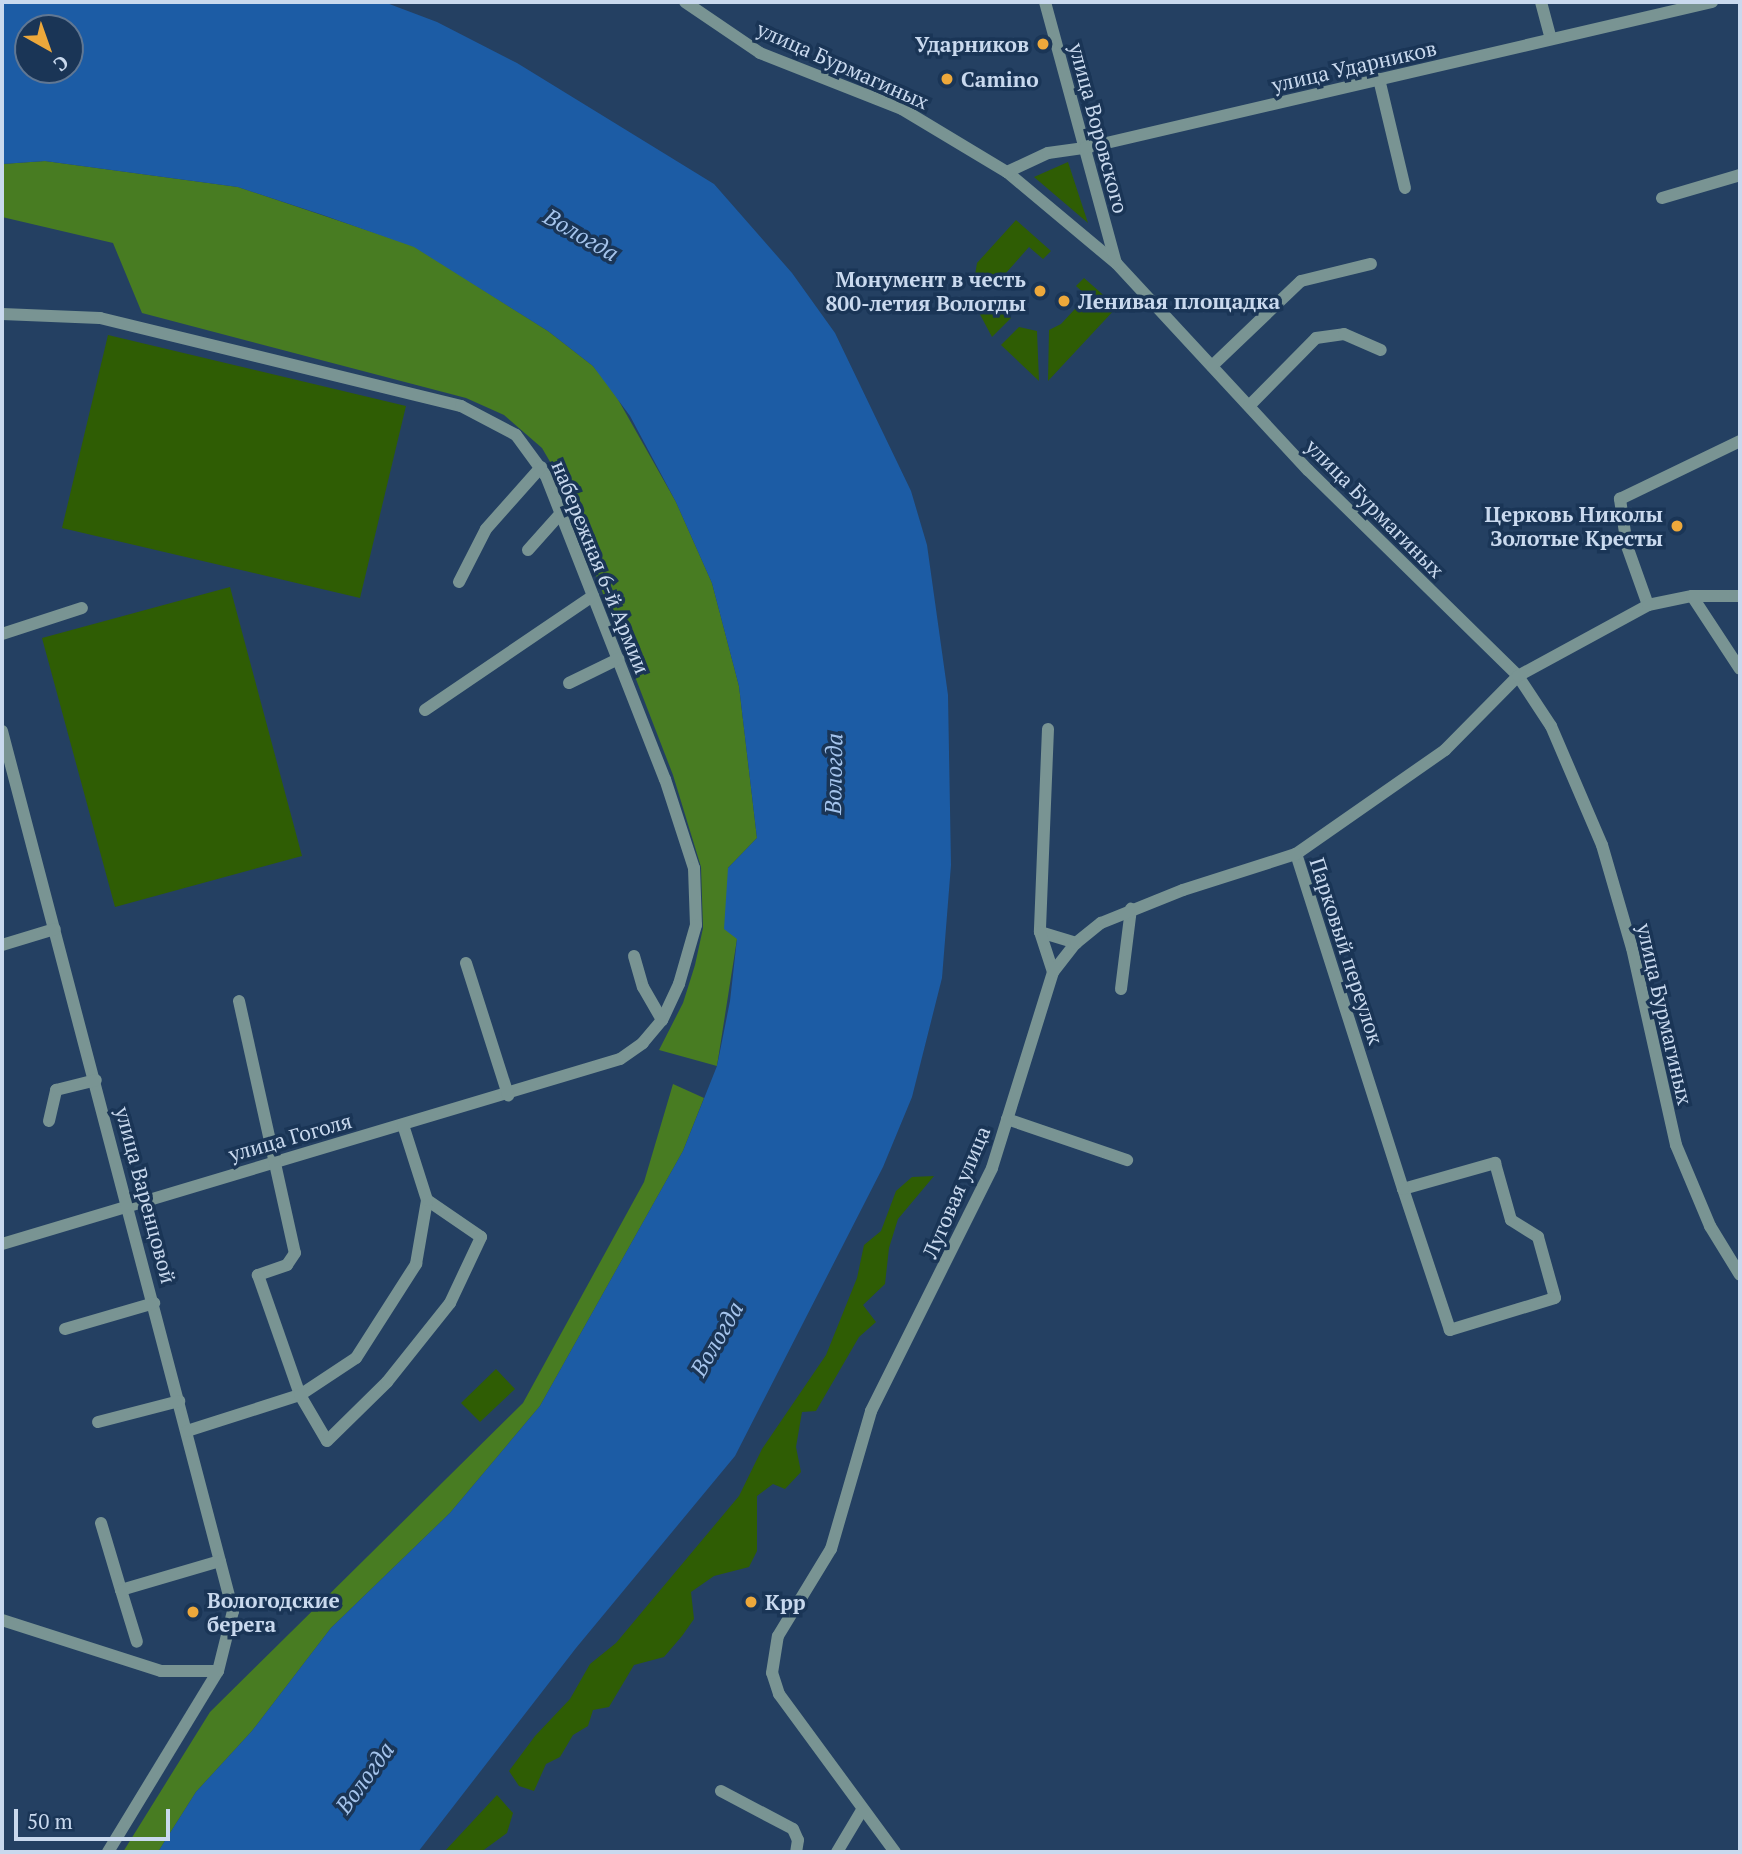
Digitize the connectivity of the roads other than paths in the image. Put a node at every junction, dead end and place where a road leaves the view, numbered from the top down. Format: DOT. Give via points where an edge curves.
graph roads {
  1 [pos="685,2"];
  2 [pos="1045,2"];
  3 [pos="1541,2"];
  4 [pos="1712,2"];
  5 [pos="1551,39"];
  6 [pos="1379,79"];
  7 [pos="1085,148"];
  8 [pos="1007,172"];
  9 [pos="1740,175"];
  10 [pos="1405,188"];
  11 [pos="1662,198"];
  12 [pos="1116,264"];
  13 [pos="1371,264"];
  14 [pos="2,314"];
  15 [pos="1381,350"];
  16 [pos="1212,366"];
  17 [pos="1249,407"];
  18 [pos="1740,442"];
  19 [pos="541,467"];
  20 [pos="561,513"];
  21 [pos="528,550"];
  22 [pos="459,582"];
  23 [pos="593,596"];
  24 [pos="1692,596"];
  25 [pos="1740,596"];
  26 [pos="1648,605"];
  27 [pos="82,608"];
  28 [pos="2,634"];
  29 [pos="618,659"];
  30 [pos="1740,669"];
  31 [pos="1518,677"];
  32 [pos="569,683"];
  33 [pos="425,710"];
  34 [pos="1048,729"];
  35 [pos="2,731"];
  36 [pos="1296,854"];
  37 [pos="1131,909"];
  38 [pos="55,929"];
  39 [pos="1040,932"];
  40 [pos="1076,943"];
  41 [pos="2,945"];
  42 [pos="634,956"];
  43 [pos="466,963"];
  44 [pos="1053,972"];
  45 [pos="1121,989"];
  46 [pos="239,1001"];
  47 [pos="662,1020"];
  48 [pos="590,1072"];
  49 [pos="96,1080"];
  50 [pos="508,1095"];
  51 [pos="1007,1119"];
  52 [pos="49,1121"];
  53 [pos="404,1125"];
  54 [pos="1127,1160"];
  55 [pos="274,1162"];
  56 [pos="1403,1189"];
  57 [pos="427,1200"];
  58 [pos="129,1202"];
  59 [pos="2,1244"];
  60 [pos="1740,1275"];
  61 [pos="155,1303"];
  62 [pos="65,1329"];
  63 [pos="300,1395"];
  64 [pos="179,1401"];
  65 [pos="98,1422"];
  66 [pos="187,1431"];
  67 [pos="101,1523"];
  68 [pos="220,1561"];
  69 [pos="121,1590"];
  70 [pos="2,1620"];
  71 [pos="137,1642"];
  72 [pos="218,1671"];
  73 [pos="721,1791"];
  74 [pos="862,1810"];
  75 [pos="108,1852"];
  76 [pos="796,1852"];
  77 [pos="837,1852"];
  78 [pos="895,1852"];
  1 -- 8 [label="street, улица Бурмагиных" via="760,53 902,108"];
  2 -- 7 [label="street, улица Воровского"];
  3 -- 5 [label="street"];
  4 -- 5 [label="street, улица Ударников"];
  5 -- 6 [label="street, улица Ударников"];
  6 -- 7 [label="street, улица Ударников"];
  6 -- 10 [label="street"];
  7 -- 8 [label="street, улица Ударников" via="1048,153"];
  7 -- 12 [label="street, улица Воровского"];
  8 -- 12 [label="street, улица Бурмагиных"];
  9 -- 11 [label="street"];
  12 -- 16 [label="street, улица Бурмагиных"];
  13 -- 16 [label="street" via="1301,281"];
  14 -- 19 [label="street, набережная 6-й Армии" via="100,318 461,406 516,435"];
  15 -- 17 [label="street" via="1344,334 1316,338"];
  16 -- 17 [label="street, улица Бурмагиных"];
  17 -- 31 [label="street, улица Бурмагиных"];
  18 -- 26 [label="street" via="1620,499 1627,546"];
  19 -- 20 [label="street, набережная 6-й Армии"];
  19 -- 22 [label="street" via="486,529"];
  20 -- 21 [label="street"];
  20 -- 23 [label="street, набережная 6-й Армии"];
  23 -- 29 [label="street, набережная 6-й Армии"];
  23 -- 33 [label="street"];
  24 -- 25 [label="street, Парковый переулок"];
  24 -- 26 [label="street, Парковый переулок"];
  24 -- 30 [label="street"];
  26 -- 31 [label="street, Парковый переулок"];
  27 -- 28 [label="street"];
  29 -- 32 [label="street"];
  29 -- 47 [label="street, набережная 6-й Армии" via="694,868 696,925 679,984"];
  31 -- 36 [label="street, Парковый переулок" via="1445,750"];
  31 -- 60 [label="street, улица Бурмагиных" via="1551,726 1602,845 1632,948 1676,1145 1710,1226"];
  34 -- 39 [label="street"];
  35 -- 38 [label="street, улица Варенцовой"];
  36 -- 37 [label="street, Луговая улица"];
  36 -- 56 [label="street, Парковый переулок"];
  37 -- 40 [label="street, Луговая улица"];
  37 -- 45 [label="street"];
  38 -- 41 [label="street"];
  38 -- 49 [label="street, улица Варенцовой"];
  39 -- 40 [label="street"];
  39 -- 44 [label="street"];
  40 -- 44 [label="street, Луговая улица"];
  42 -- 47 [label="street" via="643,987"];
  43 -- 50 [label="street"];
  44 -- 51 [label="street, Луговая улица"];
  46 -- 55 [label="street"];
  47 -- 48 [label="street, набережная 6-й Армии" via="643,1043"];
  48 -- 50 [label="street, улица Гоголя"];
  49 -- 52 [label="street" via="56,1090"];
  49 -- 58 [label="street, улица Варенцовой"];
  50 -- 53 [label="street, улица Гоголя"];
  51 -- 54 [label="street"];
  51 -- 74 [label="street, Луговая улица" via="964,1230 871,1411 831,1549 778,1636 772,1673 791,1714"];
  53 -- 55 [label="street, улица Гоголя"];
  53 -- 57 [label="street"];
  55 -- 58 [label="street, улица Гоголя"];
  55 -- 63 [label="street" via="295,1253 287,1265 258,1275"];
  56 -- 56 [label="street, Парковый переулок" via="1450,1330 1555,1298 1538,1237 1511,1220 1495,1163"];
  57 -- 63 [label="street" via="416,1264 356,1358"];
  57 -- 63 [label="street" via="481,1237 450,1303 387,1382 327,1441"];
  58 -- 59 [label="street, улица Гоголя"];
  58 -- 61 [label="street, улица Варенцовой"];
  61 -- 62 [label="street"];
  61 -- 64 [label="street, улица Варенцовой"];
  63 -- 66 [label="street"];
  64 -- 65 [label="street"];
  64 -- 66 [label="street, улица Варенцовой"];
  66 -- 68 [label="street, улица Варенцовой"];
  67 -- 69 [label="street"];
  68 -- 69 [label="street"];
  68 -- 72 [label="street, улица Варенцовой" via="233,1611"];
  69 -- 71 [label="street"];
  70 -- 72 [label="street" via="161,1671"];
  72 -- 75 [label="street"];
  73 -- 76 [label="street" via="793,1829 798,1840"];
  74 -- 77 [label="street"];
  74 -- 78 [label="street"];
}
